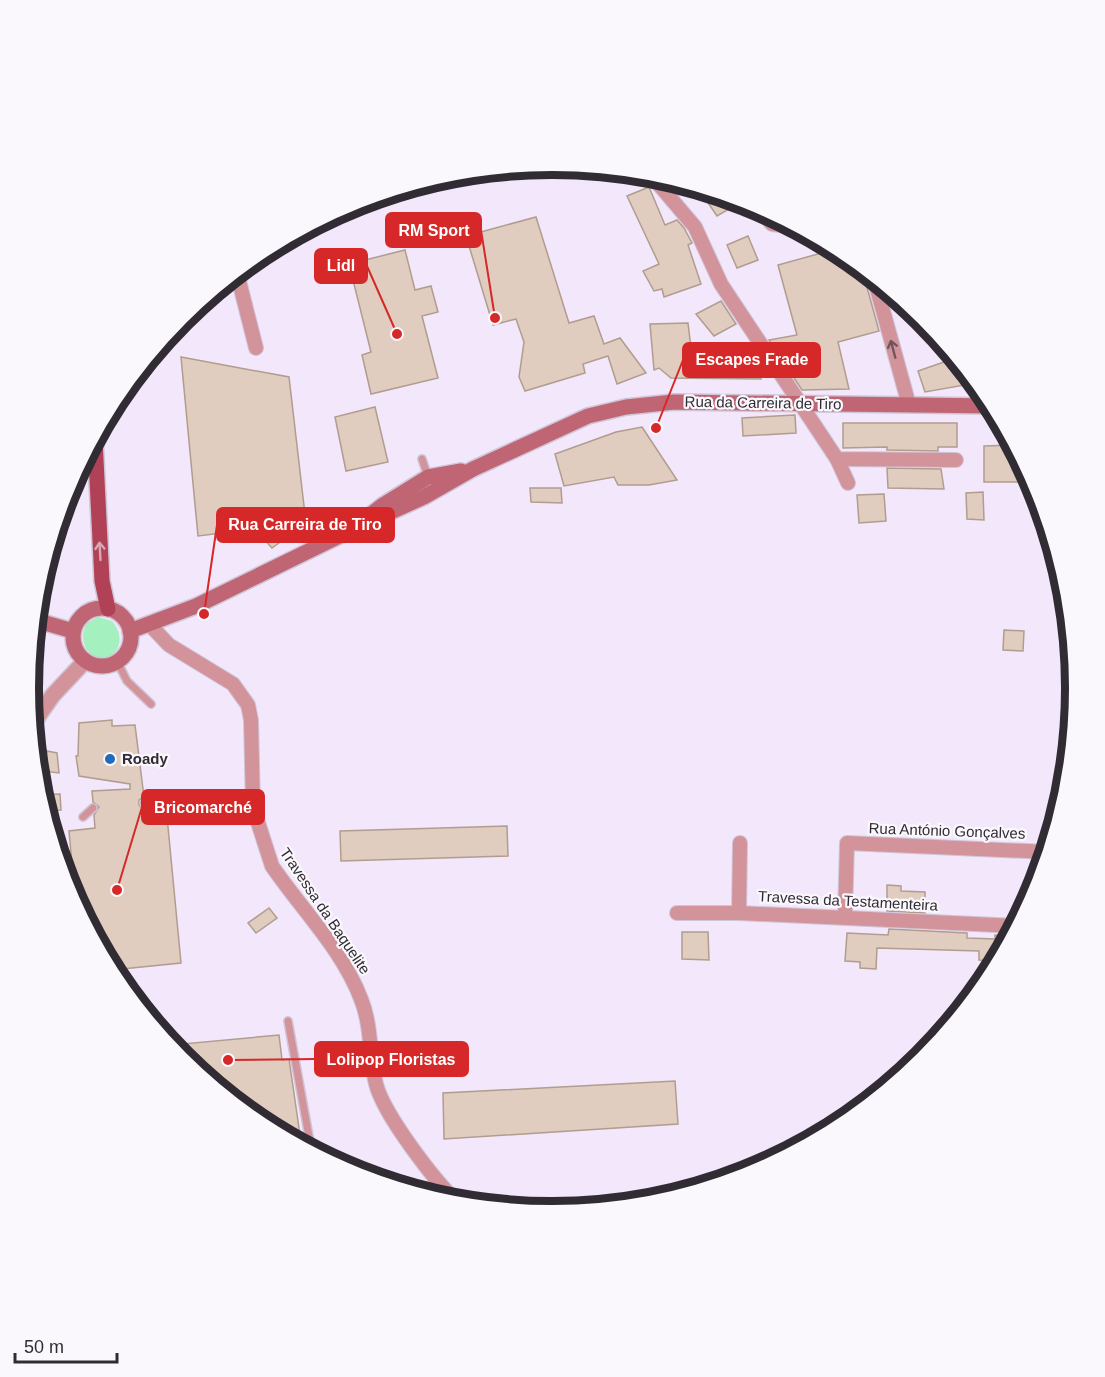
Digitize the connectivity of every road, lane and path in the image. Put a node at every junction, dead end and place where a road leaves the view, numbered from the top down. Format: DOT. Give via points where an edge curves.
graph roads {
  1 [pos="660,187"];
  2 [pos="239,282"];
  3 [pos="878,291"];
  4 [pos="256,348"];
  5 [pos="979,402"];
  6 [pos="800,404"];
  7 [pos="909,405"];
  8 [pos="96,454"];
  9 [pos="422,459"];
  10 [pos="837,459"];
  11 [pos="956,460"];
  12 [pos="473,469"];
  13 [pos="428,477"];
  14 [pos="848,483"];
  15 [pos="424,497"];
  16 [pos="362,525"];
  17 [pos="108,609"];
  18 [pos="43,622"];
  19 [pos="149,624"];
  20 [pos="73,631"];
  21 [pos="130,631"];
  22 [pos="85,661"];
  23 [pos="117,662"];
  24 [pos="151,704"];
  25 [pos="40,714"];
  26 [pos="93,808"];
  27 [pos="84,817"];
  28 [pos="740,843"];
  29 [pos="1040,852"];
  30 [pos="677,913"];
  31 [pos="739,913"];
  32 [pos="845,917"];
  33 [pos="1008,926"];
  34 [pos="288,1022"];
  35 [pos="309,1140"];
  36 [pos="446,1191"];
  1 -- 6 [label="street" via="694,227 721,284"];
  2 -- 4 [label="street"];
  7 -- 3 [label="street, one-way"];
  5 -- 7 [label="main road, Rua da Carreira de Tiro"];
  6 -- 7 [label="main road, Rua da Carreira de Tiro"];
  6 -- 10 [label="street"];
  6 -- 12 [label="main road, Rua da Carreira de Tiro" via="674,402 626,406 588,416"];
  17 -- 8 [label="main road, one-way" via="102,581"];
  9 -- 13 [label="lane"];
  10 -- 11 [label="street"];
  10 -- 14 [label="street"];
  12 -- 13 [label="main road, Rua da Carreira de Tiro"];
  12 -- 15 [label="main road, Rua da Carreira de Tiro"];
  13 -- 15 [label="main road"];
  13 -- 16 [label="main road, Rua da Carreira de Tiro" via="383,505"];
  15 -- 16 [label="main road, Rua da Carreira de Tiro"];
  16 -- 19 [label="main road, Rua da Carreira de Tiro" via="196,606"];
  17 -- 20 [label="main road" via="86,612"];
  17 -- 21 [label="main road" via="125,619"];
  18 -- 20 [label="main road"];
  19 -- 21 [label="main road, Rua da Carreira de Tiro"];
  19 -- 36 [label="street, Travessa da Baquelite" via="170,645 233,684 248,705 253,807 268,855 280,878 346,968 362,1000 381,1098"];
  20 -- 22 [label="main road" via="76,651"];
  21 -- 23 [label="main road" via="127,651"];
  22 -- 23 [label="main road" via="101,666"];
  22 -- 25 [label="street"];
  23 -- 24 [label="lane" via="127,681"];
  26 -- 27 [label="lane"];
  28 -- 31 [label="street"];
  29 -- 32 [label="street, Rua António Gonçalves" via="847,843"];
  30 -- 31 [label="street, Travessa da Testamenteira"];
  31 -- 32 [label="street, Travessa da Testamenteira"];
  32 -- 33 [label="street, Travessa da Testamenteira"];
  34 -- 35 [label="lane"];
}
